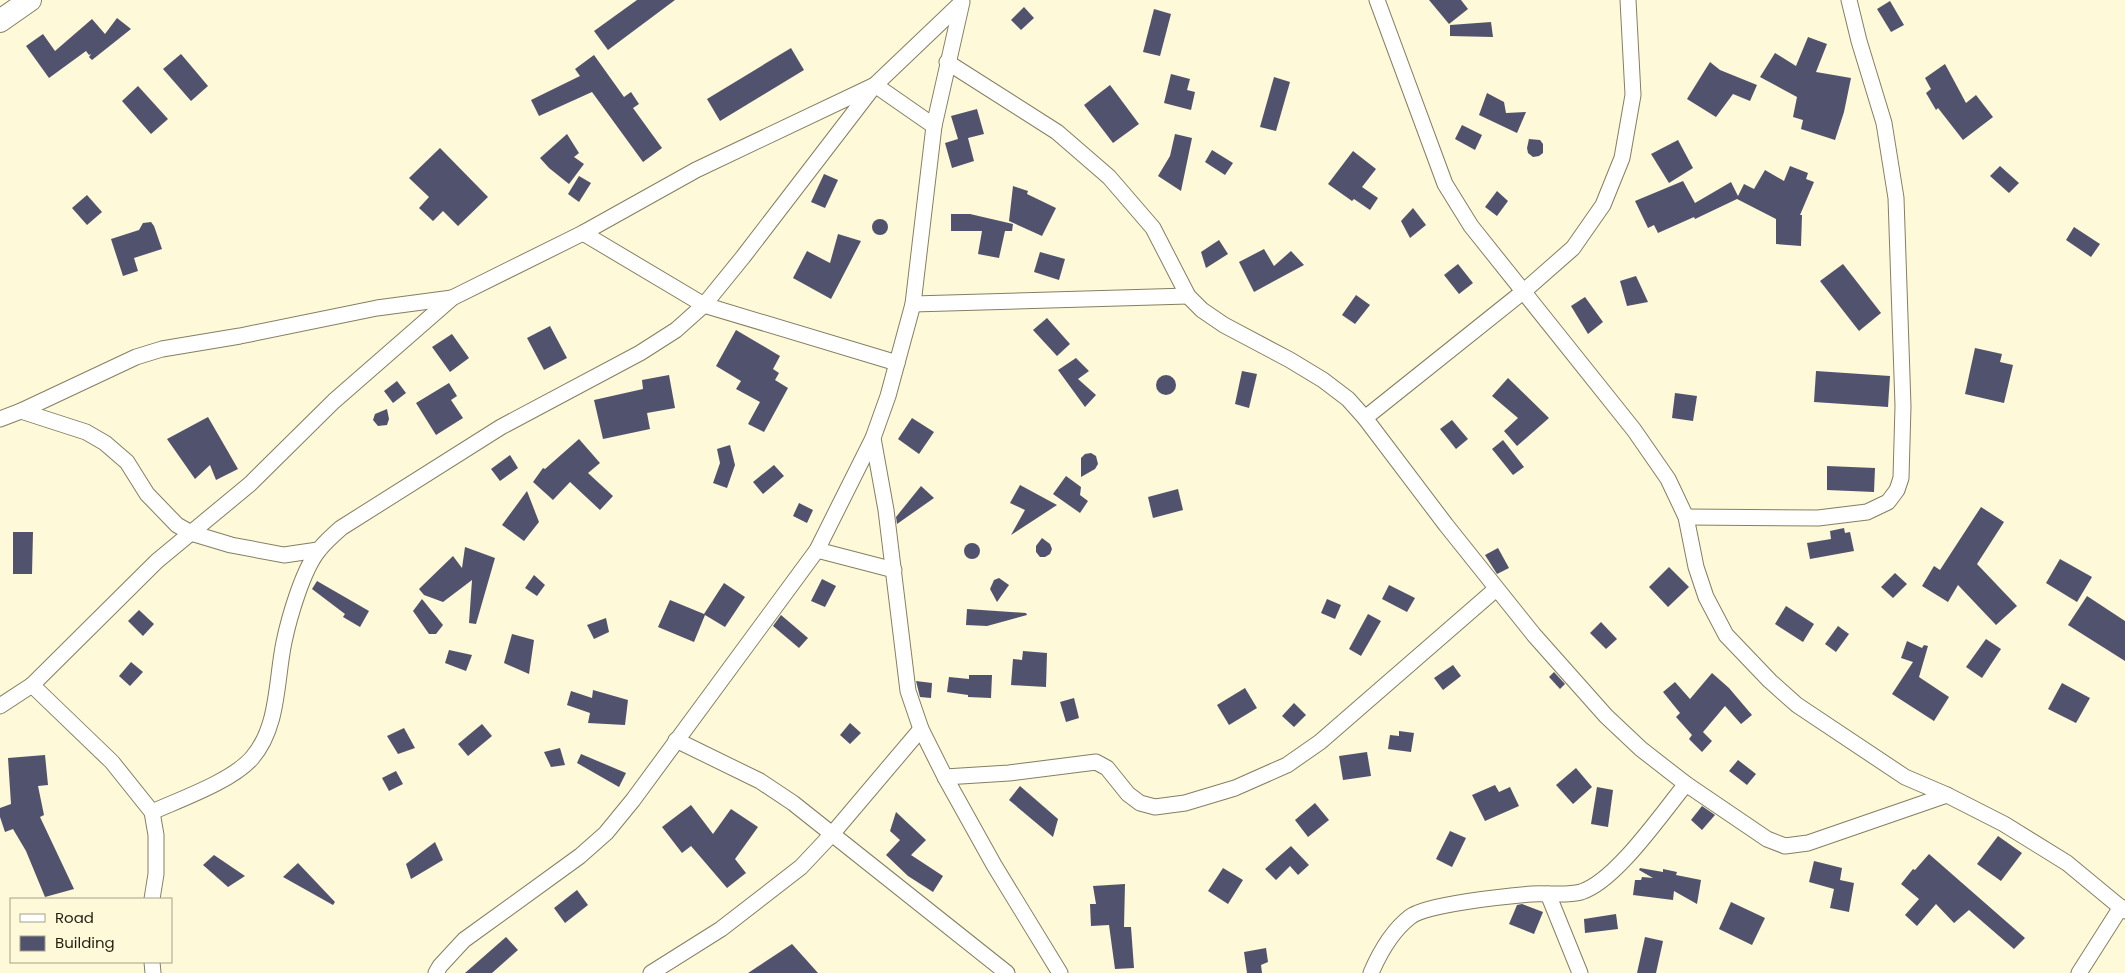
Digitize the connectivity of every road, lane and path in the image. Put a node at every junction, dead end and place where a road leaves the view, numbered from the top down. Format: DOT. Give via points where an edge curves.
graph roads {
  1 [pos="30,0"];
  2 [pos="1377,0"];
  3 [pos="1628,0"];
  4 [pos="1849,0"];
  5 [pos="962,2"];
  6 [pos="0,21"];
  7 [pos="947,62"];
  8 [pos="875,85"];
  9 [pos="934,126"];
  10 [pos="583,233"];
  11 [pos="1524,291"];
  12 [pos="1188,296"];
  13 [pos="452,298"];
  14 [pos="913,304"];
  15 [pos="704,305"];
  16 [pos="897,364"];
  17 [pos="21,411"];
  18 [pos="1365,418"];
  19 [pos="0,419"];
  20 [pos="873,438"];
  21 [pos="1686,517"];
  22 [pos="191,533"];
  23 [pos="318,550"];
  24 [pos="817,550"];
  25 [pos="894,570"];
  26 [pos="1496,589"];
  27 [pos="32,684"];
  28 [pos="0,706"];
  29 [pos="921,729"];
  30 [pos="676,740"];
  31 [pos="946,777"];
  32 [pos="1686,784"];
  33 [pos="1947,795"];
  34 [pos="152,812"];
  35 [pos="833,833"];
  36 [pos="1548,894"];
  37 [pos="152,898"];
  38 [pos="2123,909"];
  39 [pos="436,973"];
  40 [pos="651,973"];
  41 [pos="1008,973"];
  42 [pos="1060,973"];
  43 [pos="1371,973"];
  44 [pos="1580,973"];
  45 [pos="2079,973"];
  1 -- 6 [label="street"];
  2 -- 11 [label="street" via="1445,184 1471,226"];
  3 -- 11 [label="street" via="1633,95 1622,158 1603,205 1572,248"];
  4 -- 21 [label="street" via="1884,123 1896,198 1903,406 1897,490 1888,502 1867,512 1818,518"];
  5 -- 7 [label="street"];
  5 -- 8 [label="street"];
  7 -- 9 [label="street"];
  7 -- 12 [label="street" via="1056,132 1109,177 1153,228"];
  8 -- 9 [label="street"];
  8 -- 10 [label="street" via="696,170"];
  8 -- 15 [label="street"];
  9 -- 14 [label="street"];
  10 -- 13 [label="street"];
  10 -- 15 [label="street"];
  11 -- 18 [label="street"];
  11 -- 21 [label="street" via="1634,430 1668,479"];
  12 -- 14 [label="street"];
  12 -- 18 [label="street" via="1224,325 1323,380"];
  13 -- 17 [label="street" via="377,308 162,350 136,357"];
  13 -- 22 [label="street" via="334,400 250,484"];
  14 -- 16 [label="street"];
  15 -- 16 [label="street"];
  15 -- 23 [label="street" via="676,330 640,353 501,427 340,528"];
  16 -- 20 [label="street"];
  17 -- 19 [label="street"];
  17 -- 22 [label="street" via="86,432 105,443 127,462 147,494 177,525"];
  18 -- 26 [label="street"];
  20 -- 24 [label="street"];
  20 -- 25 [label="street"];
  21 -- 33 [label="street" via="1706,597 1726,635 1797,705 1905,777"];
  22 -- 23 [label="street" via="231,545 284,554"];
  22 -- 27 [label="street" via="157,561"];
  23 -- 34 [label="street" via="306,572 284,642 280,677 264,740 252,759 230,776"];
  24 -- 25 [label="street"];
  24 -- 30 [label="street"];
  25 -- 29 [label="street" via="908,691"];
  26 -- 31 [label="street" via="1320,742 1287,765 1235,788 1185,803 1155,807 1140,803 1128,794 1106,768 1096,762"];
  26 -- 32 [label="street" via="1606,716"];
  27 -- 28 [label="street"];
  27 -- 34 [label="street" via="112,762"];
  29 -- 31 [label="street"];
  29 -- 35 [label="street"];
  30 -- 35 [label="street" via="760,782"];
  30 -- 39 [label="street" via="634,800 606,833 580,856 464,940"];
  31 -- 42 [label="street" via="994,865"];
  32 -- 33 [label="street" via="1767,839 1785,846 1808,844"];
  32 -- 36 [label="street" via="1604,880 1581,892"];
  33 -- 38 [label="street" via="2004,824 2067,863"];
  34 -- 37 [label="street" via="156,845"];
  35 -- 40 [label="street" via="801,866 728,923"];
  35 -- 41 [label="street"];
  36 -- 43 [label="street" via="1442,905 1411,916 1394,933"];
  36 -- 44 [label="street"];
  38 -- 45 [label="street"];
}
